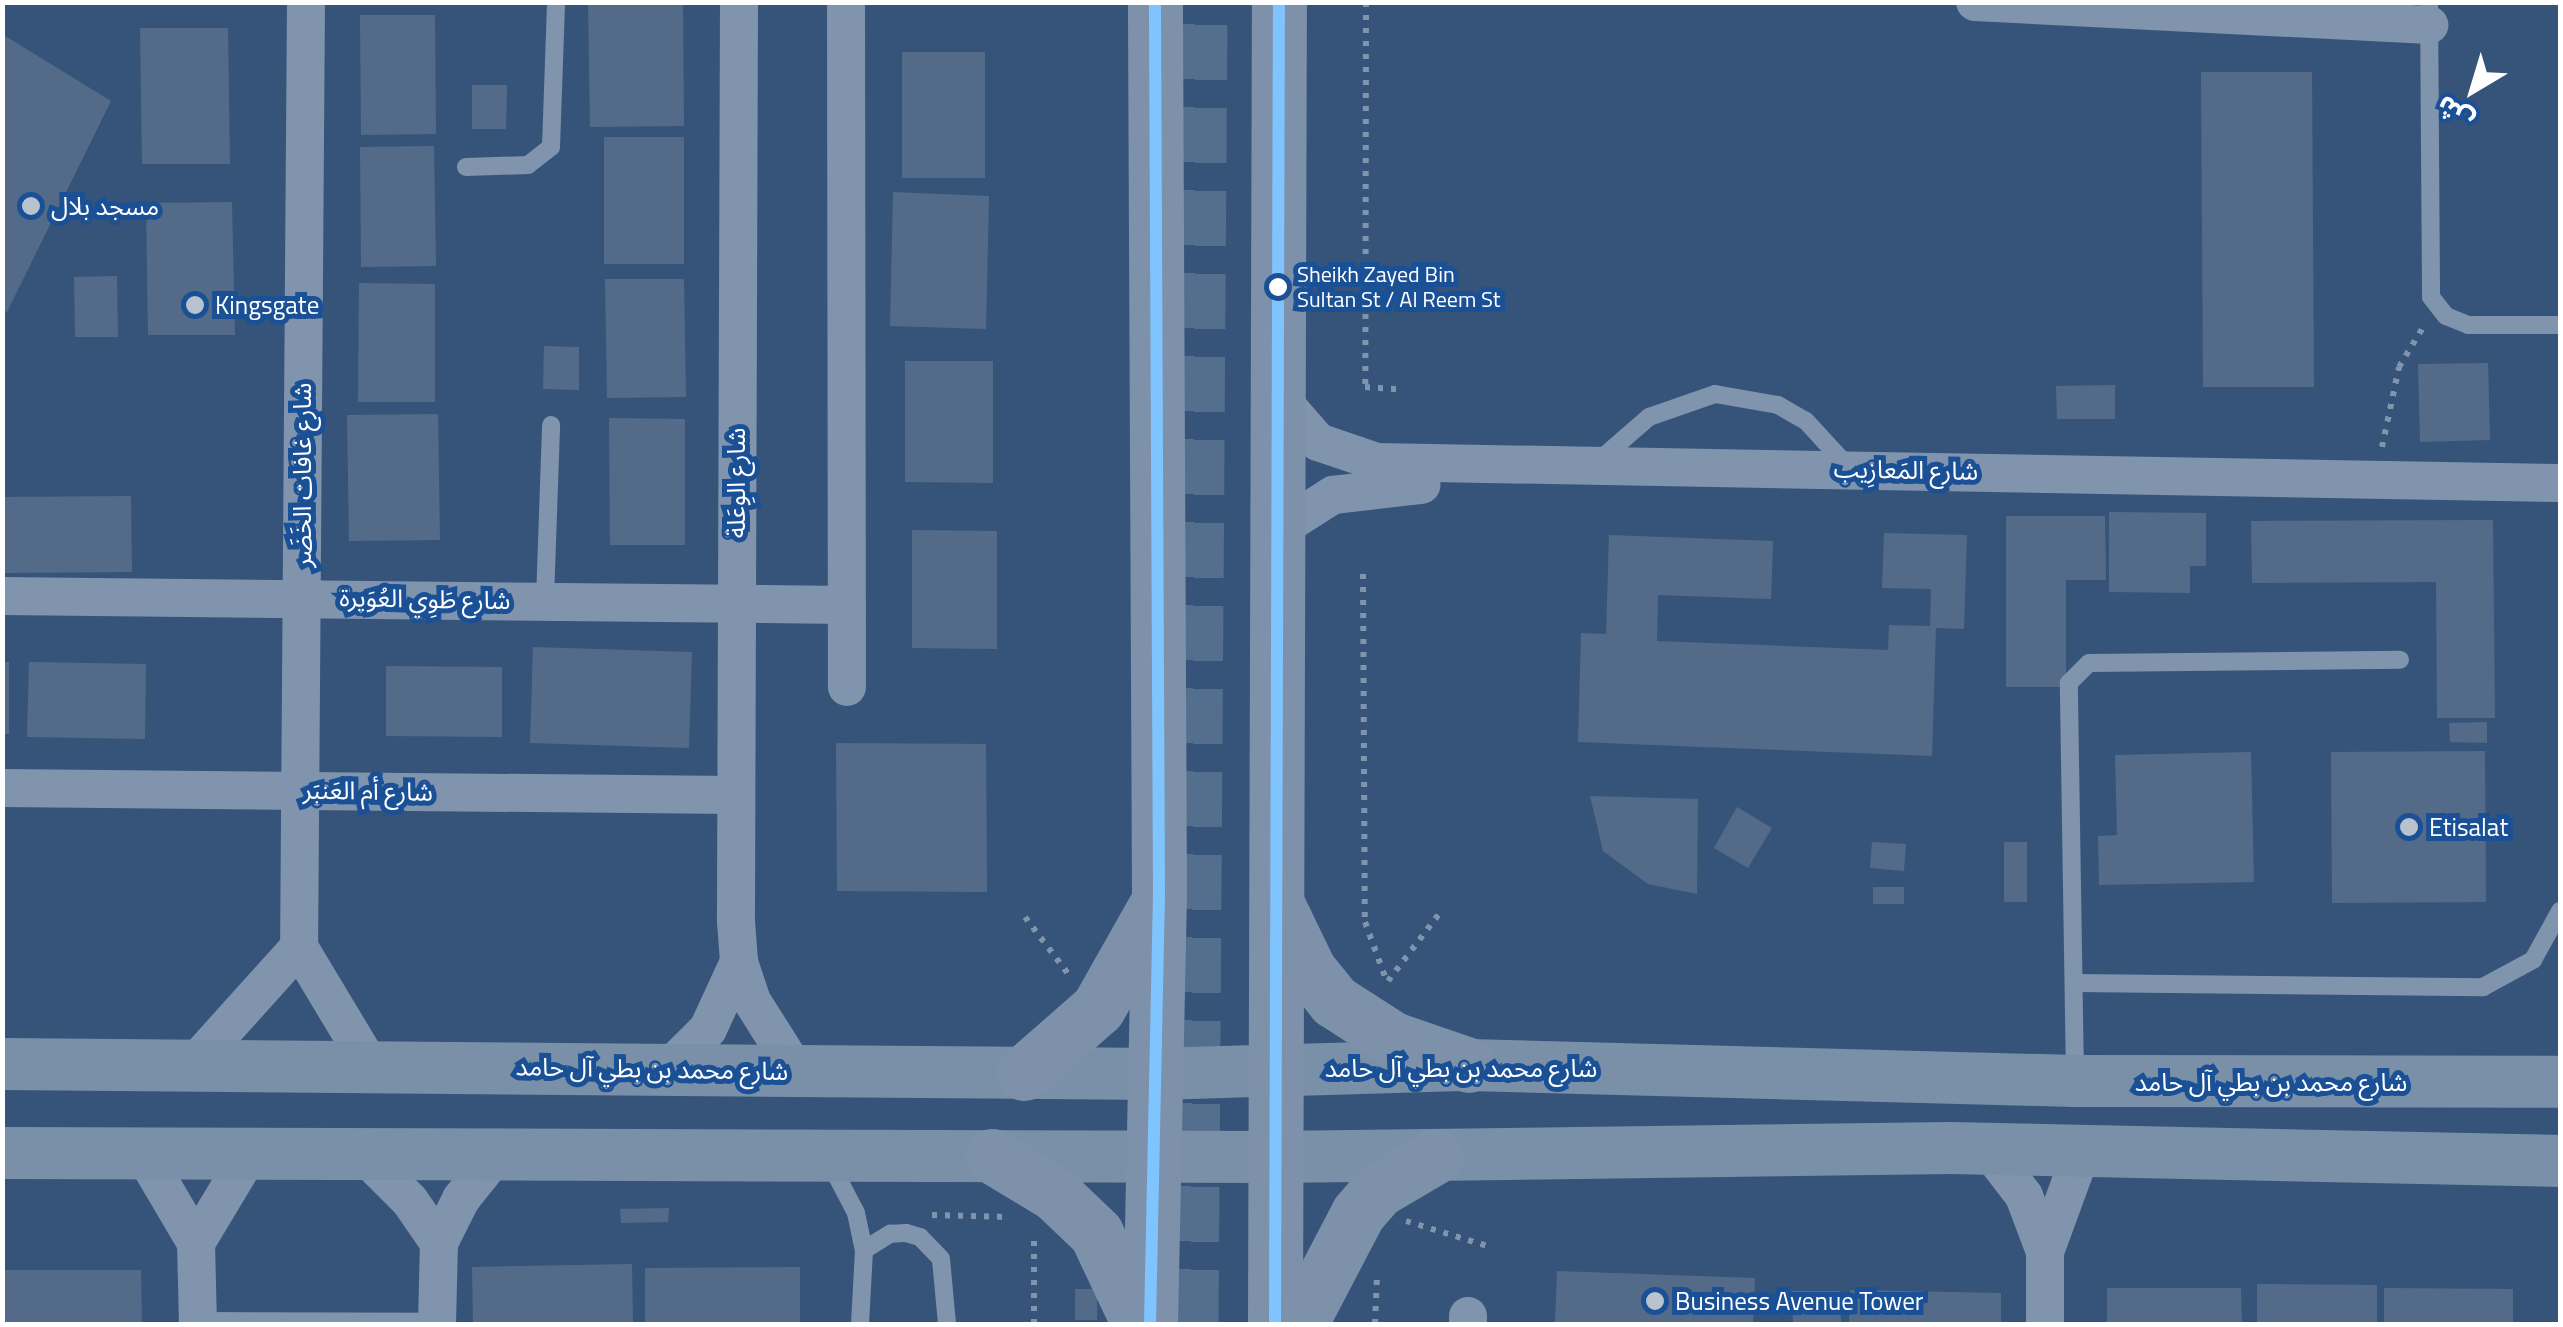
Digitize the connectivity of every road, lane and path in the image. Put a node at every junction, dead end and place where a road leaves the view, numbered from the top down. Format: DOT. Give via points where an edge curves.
graph roads {
  1 [pos="306,2"];
  2 [pos="556,2"];
  3 [pos="739,2"];
  4 [pos="846,2"];
  5 [pos="1155,2"];
  6 [pos="1279,2"];
  7 [pos="1366,2"];
  8 [pos="1975,2"];
  9 [pos="2429,14"];
  10 [pos="466,167"];
  11 [pos="2437,307"];
  12 [pos="2560,325"];
  13 [pos="1404,390"];
  14 [pos="1278,396"];
  15 [pos="551,425"];
  16 [pos="1595,464"];
  17 [pos="1849,468"];
  18 [pos="2377,481"];
  19 [pos="2560,483"];
  20 [pos="1493,484"];
  21 [pos="1276,540"];
  22 [pos="1363,574"];
  23 [pos="2,596"];
  24 [pos="302,597"];
  25 [pos="545,600"];
  26 [pos="735,603"];
  27 [pos="847,605"];
  28 [pos="2400,660"];
  29 [pos="848,687"];
  30 [pos="2,788"];
  31 [pos="297,790"];
  32 [pos="734,795"];
  33 [pos="1274,896"];
  34 [pos="1159,898"];
  35 [pos="2560,911"];
  36 [pos="1439,914"];
  37 [pos="1025,918"];
  38 [pos="299,947"];
  39 [pos="739,962"];
  40 [pos="1387,982"];
  41 [pos="2075,982"];
  42 [pos="1078,986"];
  43 [pos="1379,992"];
  44 [pos="2560,1042"];
  45 [pos="2,1064"];
  46 [pos="1469,1065"];
  47 [pos="192,1066"];
  48 [pos="371,1067"];
  49 [pos="669,1068"];
  50 [pos="1273,1069"];
  51 [pos="796,1070"];
  52 [pos="1024,1073"];
  53 [pos="1158,1074"];
  54 [pos="2075,1081"];
  55 [pos="2478,1082"];
  56 [pos="2560,1082"];
  57 [pos="1988,1148"];
  58 [pos="2082,1151"];
  59 [pos="2,1152"];
  60 [pos="144,1153"];
  61 [pos="250,1153"];
  62 [pos="363,1154"];
  63 [pos="497,1154"];
  64 [pos="824,1155"];
  65 [pos="992,1156"];
  66 [pos="1157,1156"];
  67 [pos="1436,1156"];
  68 [pos="1274,1157"];
  69 [pos="2560,1161"];
  70 [pos="856,1213"];
  71 [pos="1358,1213"];
  72 [pos="1015,1217"];
  73 [pos="1034,1218"];
  74 [pos="439,1242"];
  75 [pos="196,1243"];
  76 [pos="1491,1246"];
  77 [pos="864,1250"];
  78 [pos="2045,1252"];
  79 [pos="1375,1285"];
  80 [pos="198,1323"];
  81 [pos="437,1323"];
  82 [pos="860,1324"];
  83 [pos="947,1324"];
  84 [pos="1034,1324"];
  85 [pos="1138,1324"];
  86 [pos="1150,1324"];
  87 [pos="1275,1324"];
  88 [pos="1300,1324"];
  89 [pos="1375,1324"];
  90 [pos="2045,1324"];
  1 -- 24 [label="street, شارع غافات الخَضَر"];
  2 -- 10 [label="lane" via="551,146 528,166"];
  3 -- 26 [label="street, شارع الوِعَلة"];
  4 -- 27 [label="street"];
  5 -- 34 [label="main road"];
  6 -- 14 [label="main road"];
  7 -- 13 [label="path" via="1365,387"];
  8 -- 9 [label="street"];
  9 -- 11 [label="lane" via="2427,274"];
  11 -- 12 [label="lane" via="2457,322"];
  11 -- 18 [label="path" via="2399,367"];
  14 -- 16 [label="street, شارع المَعازِيب" via="1318,442 1356,459"];
  14 -- 21 [label="main road"];
  15 -- 25 [label="lane"];
  16 -- 17 [label="street, شارع المَعازِيب"];
  16 -- 17 [label="lane" via="1649,416 1715,394 1778,405 1806,421"];
  17 -- 18 [label="street, شارع المَعازِيب"];
  18 -- 19 [label="street, شارع المَعازِيب"];
  20 -- 21 [label="street" via="1357,488 1312,505"];
  21 -- 33 [label="main road"];
  22 -- 40 [label="path" via="1365,922"];
  23 -- 24 [label="street, شارع طَوِي العُوَيرة"];
  24 -- 25 [label="street, شارع طَوِي العُوَيرة"];
  24 -- 31 [label="street, شارع غافات الخَضَر"];
  25 -- 26 [label="street, شارع طَوِي العُوَيرة"];
  26 -- 27 [label="street, شارع طَوِي العُوَيرة"];
  26 -- 32 [label="street, شارع الوِعَلة"];
  27 -- 29 [label="street"];
  28 -- 41 [label="lane" via="2089,663 2068,683"];
  30 -- 31 [label="street, شارع أم العَنبَر"];
  31 -- 32 [label="street, شارع أم العَنبَر"];
  31 -- 38 [label="street, شارع غافات الخَضَر"];
  32 -- 39 [label="street, شارع الوِعَلة"];
  33 -- 46 [label="main road" via="1309,970 1334,1000 1393,1040"];
  33 -- 50 [label="main road"];
  34 -- 52 [label="main road" via="1125,970 1098,1008"];
  34 -- 53 [label="main road"];
  35 -- 41 [label="lane" via="2533,960 2483,986"];
  36 -- 40 [label="path"];
  37 -- 42 [label="path"];
  38 -- 47 [label="street"];
  38 -- 48 [label="street"];
  39 -- 49 [label="street, شارع الوِعَلة" via="718,1014"];
  39 -- 51 [label="street, شارع الوِعَلة" via="761,1020"];
  40 -- 43 [label="path"];
  41 -- 54 [label="lane"];
  44 -- 55 [label="street"];
  45 -- 47 [label="street, شارع محمد بن بطي آل حامد"];
  46 -- 50 [label="street, شارع محمد بن بطي آل حامد"];
  46 -- 54 [label="street, شارع محمد بن بطي آل حامد"];
  47 -- 48 [label="street, شارع محمد بن بطي آل حامد"];
  48 -- 49 [label="street, شارع محمد بن بطي آل حامد"];
  49 -- 51 [label="street, شارع محمد بن بطي آل حامد"];
  50 -- 53 [label="street, شارع محمد بن بطي آل حامد"];
  50 -- 68 [label="main road"];
  51 -- 52 [label="street, شارع محمد بن بطي آل حامد"];
  52 -- 53 [label="street, شارع محمد بن بطي آل حامد"];
  53 -- 66 [label="main road"];
  54 -- 55 [label="street, شارع محمد بن بطي آل حامد"];
  55 -- 56 [label="street, شارع محمد بن بطي آل حامد"];
  57 -- 58 [label="street"];
  57 -- 67 [label="street"];
  57 -- 78 [label="street" via="2024,1196"];
  58 -- 69 [label="street"];
  58 -- 78 [label="street"];
  59 -- 60 [label="street"];
  60 -- 61 [label="street"];
  60 -- 75 [label="street"];
  61 -- 62 [label="street"];
  61 -- 75 [label="street"];
  62 -- 63 [label="street"];
  62 -- 74 [label="street"];
  63 -- 64 [label="street"];
  63 -- 74 [label="street" via="461,1199"];
  64 -- 65 [label="street"];
  64 -- 70 [label="lane"];
  65 -- 66 [label="street"];
  65 -- 85 [label="main road" via="1084,1220 1110,1254"];
  66 -- 68 [label="street"];
  66 -- 86 [label="main road"];
  67 -- 68 [label="street"];
  67 -- 71 [label="main road" via="1392,1180"];
  68 -- 87 [label="main road"];
  70 -- 72 [label="path"];
  70 -- 77 [label="lane"];
  71 -- 76 [label="path"];
  71 -- 88 [label="main road"];
  73 -- 84 [label="path"];
  74 -- 81 [label="street"];
  75 -- 80 [label="street"];
  77 -- 82 [label="lane"];
  77 -- 83 [label="lane" via="890,1234 920,1237 933,1246 946,1274"];
  78 -- 90 [label="street"];
  79 -- 89 [label="path"];
  80 -- 81 [label="lane"];
}
